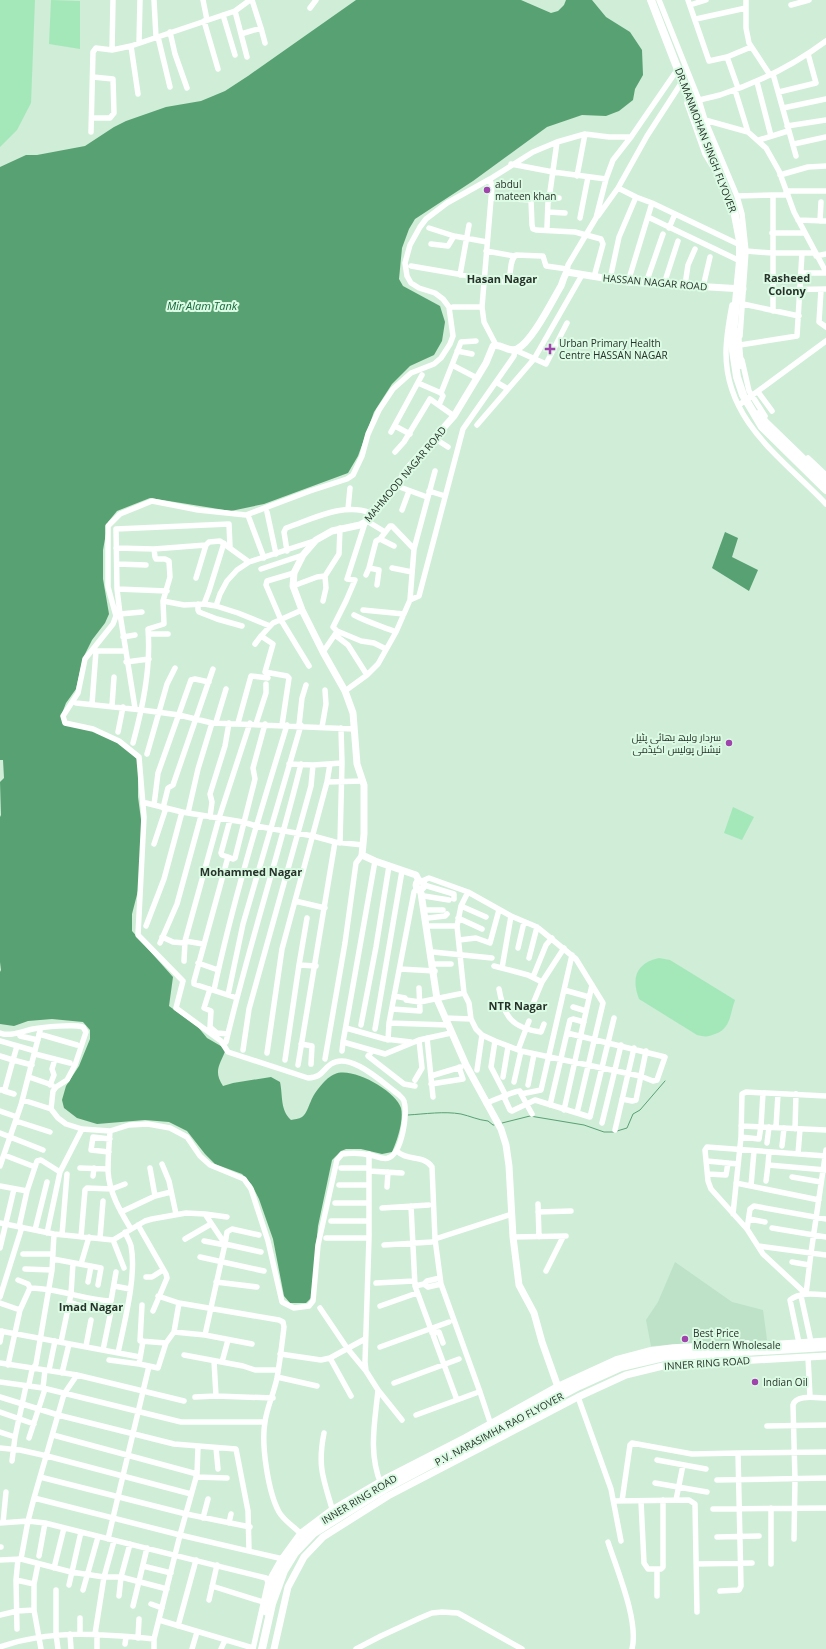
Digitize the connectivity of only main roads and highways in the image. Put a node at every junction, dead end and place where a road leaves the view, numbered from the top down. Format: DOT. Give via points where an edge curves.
graph roads {
  1 [pos="650,0"];
  2 [pos="656,0"];
  3 [pos="739,289"];
  4 [pos="496,345"];
  5 [pos="826,481"];
  6 [pos="826,490"];
  7 [pos="421,885"];
  8 [pos="428,923"];
  9 [pos="434,969"];
  10 [pos="825,1342"];
  11 [pos="826,1352"];
  12 [pos="826,1356"];
  13 [pos="558,1388"];
  14 [pos="564,1404"];
  15 [pos="255,1649"];
  16 [pos="262,1649"];
  17 [pos="267,1649"];
  18 [pos="274,1649"];
  1 -- 6 [label="highway, DR.MANMOHAN SINGH FLYOVER" via="734,210 740,241 740,261 732,344 737,377 743,395 762,427"];
  2 -- 5 [label="highway, DR.MANMOHAN SINGH FLYOVER" via="739,212 743,241 737,336 745,387 765,422"];
  3 -- 4 [label="main road, HASSAN NAGAR ROAD" via="628,282 567,271 534,331 515,350"];
  4 -- 7 [label="main road, MAHMOOD NAGAR ROAD" via="454,416 366,522 332,530 316,540 303,555 294,573 293,586 302,610 345,691 353,713 357,764 363,781 362,855 416,875"];
  7 -- 8 [label="main road"];
  7 -- 8 [label="main road"];
  8 -- 9 [label="main road"];
  8 -- 9 [label="main road"];
  9 -- 13 [label="main road" via="438,999 462,1066 501,1129 506,1145 519,1285 534,1313"];
  10 -- 13 [label="main road, INNER RING ROAD" via="682,1349 639,1356 606,1366"];
  10 -- 16 [label="highway, P.V. NARASIMHA RAO FLYOVER" via="674,1356 634,1363 586,1383 385,1489 321,1528 295,1553 277,1586"];
  11 -- 17 [label="highway, P.V. NARASIMHA RAO FLYOVER" via="674,1361 623,1371 405,1484 333,1526 301,1553 288,1573 280,1594"];
  12 -- 14 [label="main road, INNER RING ROAD" via="666,1365 626,1375"];
  13 -- 14 [label="main road"];
  13 -- 15 [label="main road, INNER RING ROAD" via="381,1482 302,1535 282,1559"];
  14 -- 18 [label="main road, INNER RING ROAD" via="388,1496 322,1537 304,1557 288,1587"];
}
